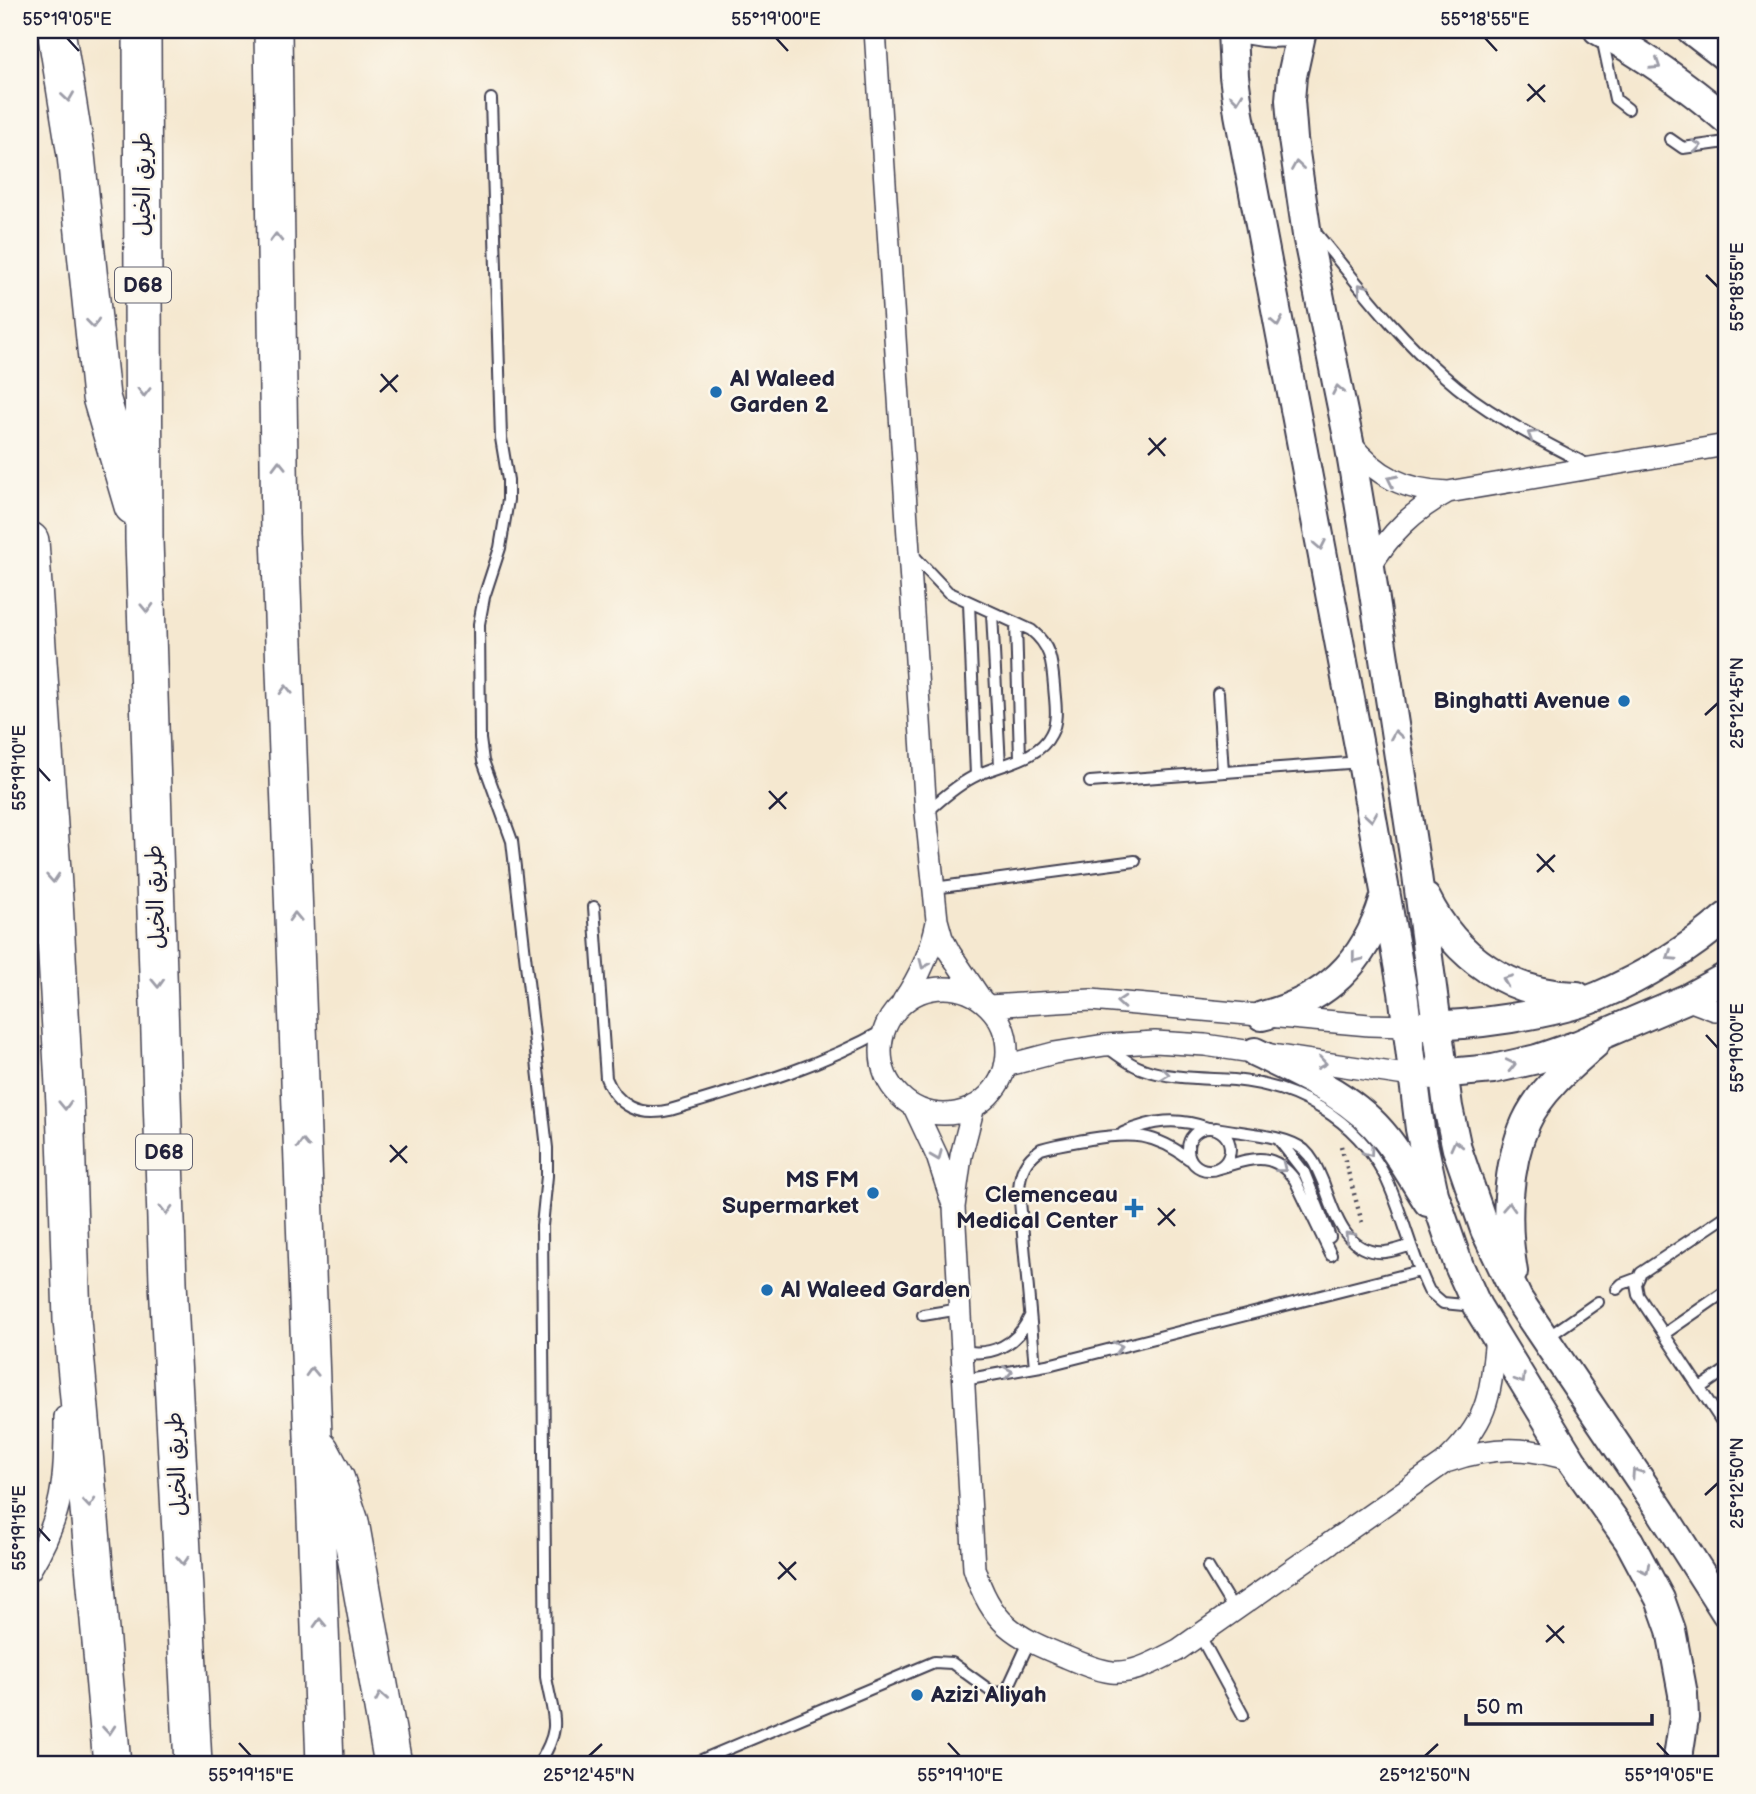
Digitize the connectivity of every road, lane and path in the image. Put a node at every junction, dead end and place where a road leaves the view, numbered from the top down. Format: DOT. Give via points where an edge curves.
graph roads {
  1 [pos="57,30"];
  2 [pos="142,30"];
  3 [pos="273,30"];
  4 [pos="280,30"];
  5 [pos="874,30"];
  6 [pos="1232,30"];
  7 [pos="1250,30"];
  8 [pos="1301,30"];
  9 [pos="1691,30"];
  10 [pos="1716,30"];
  11 [pos="1599,31"];
  12 [pos="1726,37"];
  13 [pos="1726,57"];
  14 [pos="274,66"];
  15 [pos="491,99"];
  16 [pos="1628,109"];
  17 [pos="1726,119"];
  18 [pos="1670,139"];
  19 [pos="1726,142"];
  20 [pos="1306,221"];
  21 [pos="1349,443"];
  22 [pos="1726,445"];
  23 [pos="1592,468"];
  24 [pos="1448,492"];
  25 [pos="144,540"];
  26 [pos="30,541"];
  27 [pos="910,551"];
  28 [pos="1370,567"];
  29 [pos="969,603"];
  30 [pos="992,613"];
  31 [pos="1016,623"];
  32 [pos="1218,693"];
  33 [pos="1020,758"];
  34 [pos="1362,762"];
  35 [pos="1000,766"];
  36 [pos="1223,772"];
  37 [pos="976,775"];
  38 [pos="1090,782"];
  39 [pos="926,813"];
  40 [pos="1135,861"];
  41 [pos="1417,875"];
  42 [pos="934,888"];
  43 [pos="1385,897"];
  44 [pos="594,907"];
  45 [pos="1726,917"];
  46 [pos="937,920"];
  47 [pos="1726,977"];
  48 [pos="1598,996"];
  49 [pos="1686,999"];
  50 [pos="985,1003"];
  51 [pos="901,1005"];
  52 [pos="1726,1009"];
  53 [pos="1262,1016"];
  54 [pos="1407,1026"];
  55 [pos="1438,1026"];
  56 [pos="1619,1027"];
  57 [pos="884,1030"];
  58 [pos="1105,1045"];
  59 [pos="1255,1052"];
  60 [pos="1005,1066"];
  61 [pos="1444,1074"];
  62 [pos="1412,1076"];
  63 [pos="974,1106"];
  64 [pos="914,1107"];
  65 [pos="1212,1128"];
  66 [pos="1122,1134"];
  67 [pos="1355,1135"];
  68 [pos="1278,1139"];
  69 [pos="1189,1159"];
  70 [pos="1219,1168"];
  71 [pos="954,1207"];
  72 [pos="1726,1216"];
  73 [pos="1446,1231"];
  74 [pos="1411,1245"];
  75 [pos="1371,1251"];
  76 [pos="1420,1271"];
  77 [pos="1638,1278"];
  78 [pos="1617,1289"];
  79 [pos="1726,1291"];
  80 [pos="1518,1299"];
  81 [pos="1598,1302"];
  82 [pos="1477,1306"];
  83 [pos="960,1309"];
  84 [pos="923,1315"];
  85 [pos="1030,1315"];
  86 [pos="72,1320"];
  87 [pos="1664,1334"];
  88 [pos="1496,1336"];
  89 [pos="1545,1339"];
  90 [pos="963,1351"];
  91 [pos="1035,1367"];
  92 [pos="1726,1370"];
  93 [pos="964,1380"];
  94 [pos="1700,1388"];
  95 [pos="1726,1428"];
  96 [pos="314,1440"];
  97 [pos="1572,1461"];
  98 [pos="1444,1463"];
  99 [pos="1691,1559"];
  100 [pos="1208,1567"];
  101 [pos="30,1570"];
  102 [pos="1726,1588"];
  103 [pos="1234,1610"];
  104 [pos="1726,1613"];
  105 [pos="1199,1634"];
  106 [pos="1029,1642"];
  107 [pos="1243,1715"];
  108 [pos="112,1764"];
  109 [pos="193,1764"];
  110 [pos="325,1764"];
  111 [pos="393,1764"];
  112 [pos="539,1764"];
  113 [pos="692,1764"];
  114 [pos="1677,1764"];
  1 -- 25 [label="highway, one-way" via="76,155 102,397"];
  2 -- 25 [label="highway, طريق الخيل / D68, one-way"];
  3 -- 14 [label="highway"];
  4 -- 14 [label="highway"];
  5 -- 27 [label="street"];
  6 -- 34 [label="street, one-way" via="1239,114"];
  7 -- 8 [label="street" via="1266,34"];
  20 -- 8 [label="street, one-way" via="1290,100"];
  9 -- 13 [label="street"];
  10 -- 12 [label="street"];
  11 -- 16 [label="lane" via="1615,99"];
  11 -- 17 [label="street, one-way" via="1681,81"];
  96 -- 14 [label="highway, one-way" via="280,534"];
  15 -- 112 [label="lane" via="501,438 508,500 479,624 480,739 483,761 512,841 548,1162 542,1226 546,1677 555,1728"];
  18 -- 19 [label="lane, one-way" via="1683,148"];
  21 -- 20 [label="street, one-way"];
  23 -- 20 [label="lane, one-way" via="1487,408 1444,377"];
  24 -- 21 [label="street, one-way" via="1419,490 1392,481 1375,471"];
  21 -- 28 [label="street"];
  22 -- 23 [label="street"];
  23 -- 24 [label="street"];
  24 -- 28 [label="street" via="1411,515"];
  25 -- 109 [label="highway, طريق الخيل / D68, one-way" via="168,1282"];
  26 -- 86 [label="highway, one-way" via="65,1104"];
  27 -- 29 [label="lane" via="948,592"];
  27 -- 39 [label="street"];
  41 -- 28 [label="street, one-way"];
  29 -- 30 [label="lane"];
  29 -- 37 [label="lane"];
  30 -- 31 [label="lane"];
  30 -- 35 [label="lane"];
  31 -- 33 [label="lane"];
  31 -- 33 [label="lane" via="1041,638 1048,649 1056,715 1043,746"];
  32 -- 36 [label="lane"];
  33 -- 35 [label="lane"];
  34 -- 36 [label="lane"];
  34 -- 43 [label="street, one-way"];
  35 -- 37 [label="lane"];
  36 -- 38 [label="lane"];
  37 -- 39 [label="lane"];
  39 -- 42 [label="street"];
  40 -- 42 [label="lane"];
  48 -- 41 [label="street, one-way" via="1543,992 1492,974 1445,931"];
  41 -- 55 [label="street"];
  42 -- 46 [label="street"];
  43 -- 53 [label="street, one-way" via="1369,939 1342,975 1305,1001"];
  43 -- 54 [label="street"];
  44 -- 57 [label="lane" via="606,1078 617,1097 639,1111 670,1110 797,1070"];
  45 -- 48 [label="street, one-way" via="1661,963"];
  46 -- 50 [label="street" via="950,953"];
  46 -- 51 [label="street, one-way" via="924,965"];
  47 -- 49 [label="street"];
  48 -- 55 [label="street" via="1526,1015"];
  49 -- 52 [label="street" via="1715,1010"];
  49 -- 56 [label="street"];
  50 -- 51 [label="street" via="954,988 940,988"];
  53 -- 50 [label="street, one-way" via="1091,1000"];
  50 -- 60 [label="street" via="998,1017 1007,1041"];
  51 -- 57 [label="street"];
  53 -- 54 [label="street"];
  54 -- 55 [label="street"];
  54 -- 62 [label="street"];
  55 -- 61 [label="street"];
  61 -- 56 [label="street, one-way" via="1537,1059"];
  80 -- 56 [label="street, one-way" via="1508,1210 1526,1121 1567,1069"];
  57 -- 64 [label="street" via="883,1068 897,1093"];
  58 -- 59 [label="street" via="1155,1042"];
  58 -- 60 [label="street"];
  58 -- 67 [label="lane, one-way" via="1155,1073 1282,1089 1314,1102"];
  59 -- 62 [label="street, one-way"];
  59 -- 73 [label="street" via="1333,1092 1364,1115 1385,1137"];
  60 -- 63 [label="street" via="993,1090"];
  61 -- 62 [label="street"];
  80 -- 61 [label="street, one-way" via="1469,1190"];
  62 -- 73 [label="street" via="1426,1161"];
  63 -- 64 [label="street" via="944,1114"];
  63 -- 71 [label="street"];
  64 -- 71 [label="street, one-way"];
  65 -- 66 [label="lane" via="1167,1120"];
  65 -- 68 [label="lane"];
  65 -- 69 [label="lane" via="1193,1135"];
  65 -- 70 [label="lane" via="1224,1133 1231,1148"];
  66 -- 69 [label="lane" via="1160,1141"];
  66 -- 85 [label="lane" via="1041,1149 1023,1166 1019,1190"];
  67 -- 74 [label="lane, one-way" via="1384,1175"];
  67 -- 75 [label="path" via="1340,1145"];
  70 -- 68 [label="lane, one-way" via="1263,1158 1287,1170 1333,1252 1304,1172"];
  75 -- 68 [label="lane, one-way" via="1343,1232 1313,1160 1303,1149"];
  69 -- 70 [label="lane" via="1202,1169"];
  71 -- 83 [label="street"];
  72 -- 77 [label="lane"];
  73 -- 82 [label="street"];
  74 -- 75 [label="lane"];
  74 -- 76 [label="lane"];
  76 -- 82 [label="lane" via="1435,1298 1452,1305"];
  91 -- 76 [label="lane, one-way"];
  77 -- 78 [label="lane"];
  77 -- 87 [label="lane" via="1639,1295"];
  79 -- 87 [label="lane"];
  80 -- 89 [label="street"];
  81 -- 89 [label="lane"];
  82 -- 88 [label="street"];
  83 -- 84 [label="lane"];
  83 -- 90 [label="street"];
  85 -- 90 [label="lane" via="1024,1328 1002,1348"];
  85 -- 91 [label="lane"];
  86 -- 101 [label="street" via="65,1329 64,1479 51,1531"];
  86 -- 108 [label="highway, one-way"];
  87 -- 94 [label="lane"];
  88 -- 97 [label="street, one-way"];
  88 -- 98 [label="street" via="1489,1396 1480,1422"];
  99 -- 89 [label="street, one-way"];
  90 -- 93 [label="street"];
  93 -- 91 [label="lane, one-way"];
  92 -- 94 [label="lane"];
  93 -- 106 [label="street" via="974,1568 993,1612"];
  94 -- 95 [label="lane"];
  110 -- 96 [label="highway, one-way"];
  111 -- 96 [label="highway, one-way" via="350,1522 336,1480"];
  97 -- 98 [label="street" via="1547,1452 1495,1449"];
  97 -- 114 [label="street, one-way" via="1646,1569 1671,1630 1683,1694"];
  98 -- 103 [label="street"];
  99 -- 102 [label="street"];
  99 -- 104 [label="street"];
  100 -- 103 [label="lane"];
  103 -- 105 [label="street"];
  105 -- 106 [label="street" via="1156,1661 1113,1672"];
  105 -- 107 [label="lane"];
  106 -- 113 [label="lane" via="1007,1690 1000,1693 952,1663 934,1662"];
}
